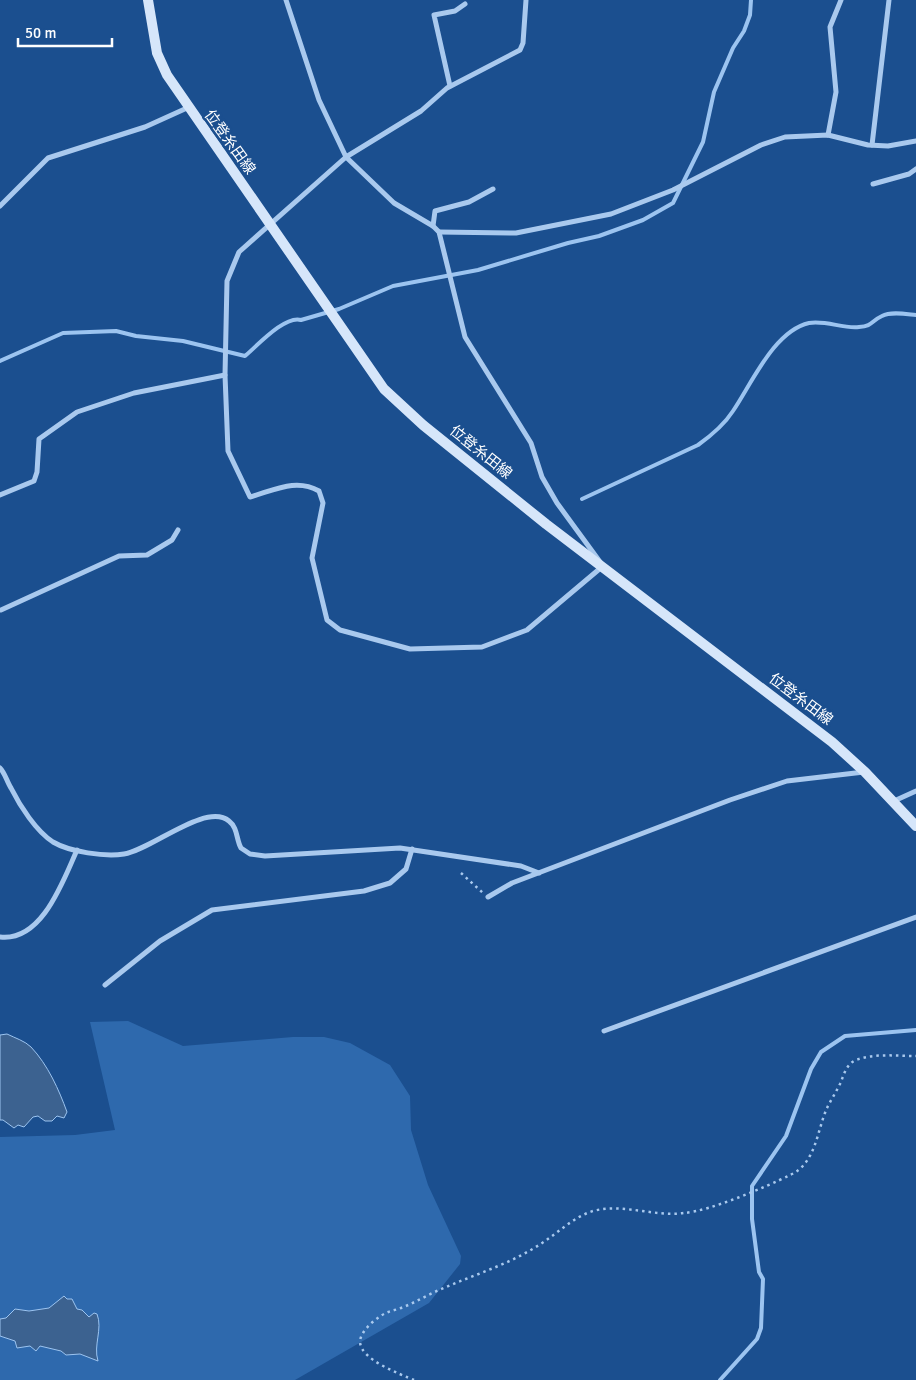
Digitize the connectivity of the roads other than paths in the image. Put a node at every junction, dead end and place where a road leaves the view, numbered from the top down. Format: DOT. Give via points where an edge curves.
graph roads {
  1 [pos="148,0"];
  2 [pos="286,0"];
  3 [pos="526,0"];
  4 [pos="841,0"];
  5 [pos="889,0"];
  6 [pos="465,4"];
  7 [pos="450,86"];
  8 [pos="187,108"];
  9 [pos="828,135"];
  10 [pos="916,141"];
  11 [pos="872,145"];
  12 [pos="346,157"];
  13 [pos="916,169"];
  14 [pos="873,184"];
  15 [pos="493,189"];
  16 [pos="0,206"];
  17 [pos="271,224"];
  18 [pos="433,226"];
  19 [pos="438,232"];
  20 [pos="225,375"];
  21 [pos="0,495"];
  22 [pos="178,530"];
  23 [pos="603,566"];
  24 [pos="0,609"];
  25 [pos="0,768"];
  26 [pos="865,772"];
  27 [pos="916,791"];
  28 [pos="893,802"];
  29 [pos="916,826"];
  30 [pos="412,849"];
  31 [pos="77,850"];
  32 [pos="539,873"];
  33 [pos="488,897"];
  34 [pos="916,917"];
  35 [pos="0,937"];
  36 [pos="105,985"];
  37 [pos="604,1031"];
  1 -- 8 [label="main road, 位登糸田線" via="157,53 166,75"];
  2 -- 12 [label="street" via="319,100"];
  3 -- 7 [label="street" via="520,50"];
  4 -- 9 [label="street" via="830,27 836,92"];
  5 -- 11 [label="street"];
  6 -- 7 [label="street" via="455,11 434,15"];
  7 -- 12 [label="street" via="421,111"];
  8 -- 16 [label="street" via="145,127 48,158"];
  8 -- 17 [label="main road, 位登糸田線"];
  9 -- 11 [label="street"];
  9 -- 19 [label="street" via="785,137 762,145 673,190 611,214 516,233"];
  10 -- 11 [label="street"];
  12 -- 17 [label="street"];
  12 -- 18 [label="street" via="394,203"];
  13 -- 14 [label="street"];
  15 -- 18 [label="street" via="469,202 435,211"];
  17 -- 20 [label="street" via="239,252 227,281"];
  17 -- 23 [label="main road, 位登糸田線" via="384,389 423,425"];
  18 -- 19 [label="street"];
  19 -- 23 [label="street" via="465,337 531,443 542,477"];
  20 -- 21 [label="street" via="134,393 77,412 39,439 34,481"];
  20 -- 23 [label="street" via="228,451 250,497 294,485 307,484 320,491 323,503 312,558 327,620 340,630 410,649 482,647 528,630"];
  22 -- 24 [label="street" via="172,540 147,555 120,556"];
  23 -- 26 [label="main road, 位登糸田線" via="832,742"];
  25 -- 31 [label="street" via="35,824 52,841"];
  26 -- 28 [label="main road, 位登糸田線"];
  26 -- 32 [label="street" via="787,781"];
  27 -- 28 [label="street"];
  28 -- 29 [label="main road, 位登糸田線"];
  30 -- 31 [label="street" via="250,854 241,848 236,828 229,820 215,816 201,818 163,839 124,854"];
  30 -- 32 [label="street" via="521,866"];
  30 -- 36 [label="street" via="406,870 390,883 364,891 212,910 160,940"];
  31 -- 35 [label="street" via="55,901 29,929 14,938"];
  32 -- 33 [label="street"];
  34 -- 37 [label="street"];
}
